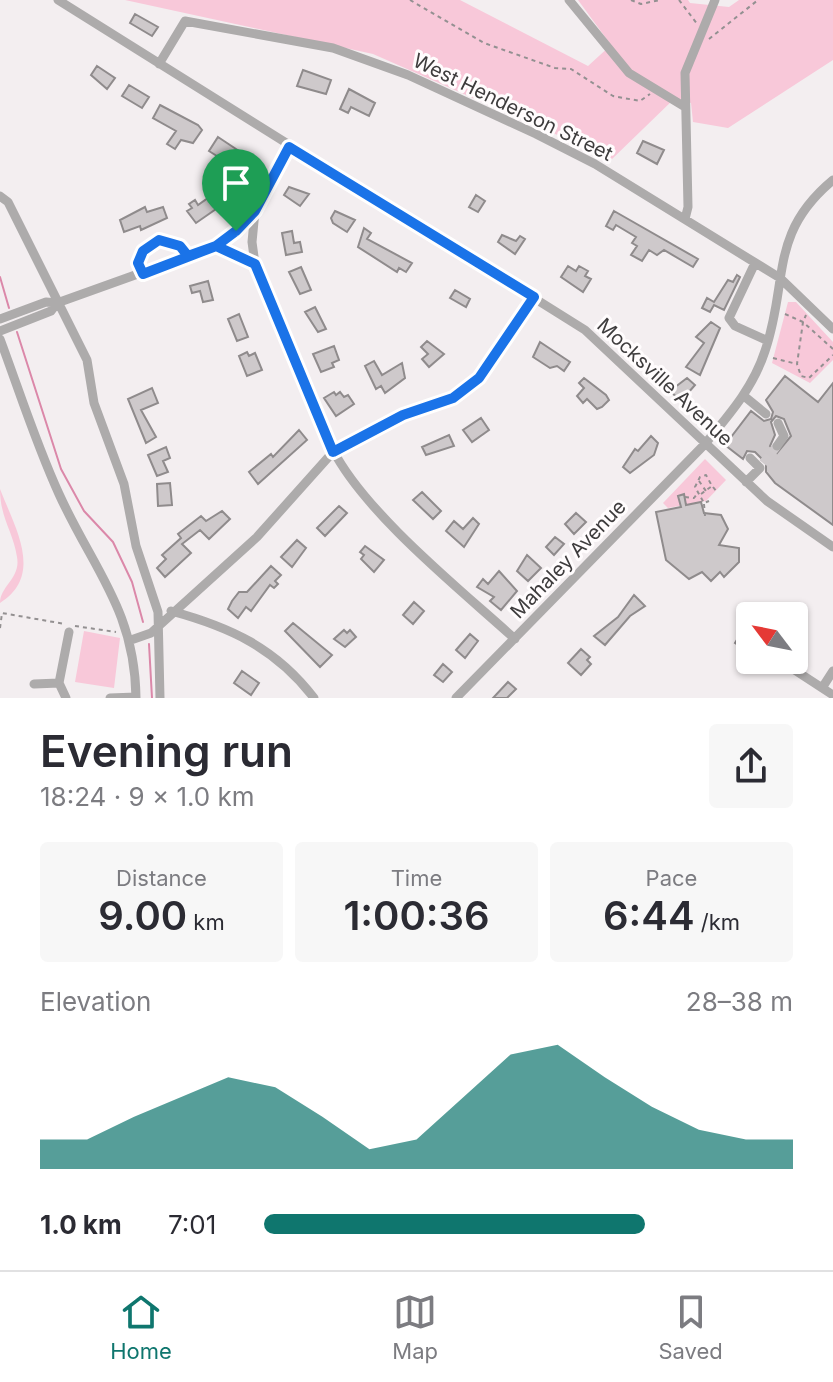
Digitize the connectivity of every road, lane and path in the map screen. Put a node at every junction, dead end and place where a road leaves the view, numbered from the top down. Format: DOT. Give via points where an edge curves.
graph roads {
  1 [pos="58,0"];
  2 [pos="410,0"];
  3 [pos="569,0"];
  4 [pos="631,0"];
  5 [pos="660,0"];
  6 [pos="679,0"];
  7 [pos="715,0"];
  8 [pos="758,0"];
  9 [pos="702,28"];
  10 [pos="696,39"];
  11 [pos="159,64"];
  12 [pos="653,90"];
  13 [pos="685,107"];
  14 [pos="289,147"];
  15 [pos="833,180"];
  16 [pos="0,196"];
  17 [pos="255,211"];
  18 [pos="685,219"];
  19 [pos="216,246"];
  20 [pos="188,256"];
  21 [pos="755,263"];
  22 [pos="255,264"];
  23 [pos="143,274"];
  24 [pos="780,278"];
  25 [pos="534,297"];
  26 [pos="57,303"];
  27 [pos="809,312"];
  28 [pos="785,314"];
  29 [pos="0,319"];
  30 [pos="803,322"];
  31 [pos="833,329"];
  32 [pos="0,331"];
  33 [pos="0,339"];
  34 [pos="768,341"];
  35 [pos="833,349"];
  36 [pos="833,355"];
  37 [pos="772,357"];
  38 [pos="797,364"];
  39 [pos="744,396"];
  40 [pos="766,414"];
  41 [pos="778,423"];
  42 [pos="705,444"];
  43 [pos="777,446"];
  44 [pos="333,452"];
  45 [pos="750,458"];
  46 [pos="698,480"];
  47 [pos="746,482"];
  48 [pos="712,486"];
  49 [pos="698,492"];
  50 [pos="707,492"];
  51 [pos="717,492"];
  52 [pos="687,496"];
  53 [pos="709,501"];
  54 [pos="704,503"];
  55 [pos="705,516"];
  56 [pos="833,547"];
  57 [pos="171,611"];
  58 [pos="159,625"];
  59 [pos="0,628"];
  60 [pos="69,632"];
  61 [pos="121,633"];
  62 [pos="515,639"];
  63 [pos="131,640"];
  64 [pos="833,671"];
  65 [pos="801,674"];
  66 [pos="59,683"];
  67 [pos="34,684"];
  68 [pos="822,688"];
  69 [pos="833,695"];
  70 [pos="458,697"];
  71 [pos="66,698"];
  72 [pos="110,698"];
  73 [pos="136,698"];
  74 [pos="160,698"];
  75 [pos="314,698"];
  1 -- 11 [label="street, Mocksville Avenue"];
  2 -- 12 [label="path" via="484,43 571,69 613,96 640,101"];
  3 -- 12 [label="street" via="616,61"];
  4 -- 5 [label="path"];
  6 -- 9 [label="path"];
  7 -- 9 [label="street"];
  8 -- 10 [label="path" via="715,36"];
  9 -- 10 [label="street"];
  10 -- 13 [label="street" via="685,67"];
  11 -- 14 [label="street, Mocksville Avenue"];
  11 -- 18 [label="street, West Henderson Street" via="190,19 333,48 408,75 536,134"];
  12 -- 13 [label="street"];
  13 -- 18 [label="street"];
  14 -- 17 [label="street"];
  14 -- 25 [label="street, Mocksville Avenue"];
  15 -- 24 [label="street, Mahaley Avenue" via="797,218"];
  16 -- 26 [label="street" via="8,202"];
  17 -- 19 [label="street"];
  17 -- 22 [label="street"];
  18 -- 21 [label="street, West Henderson Street"];
  19 -- 20 [label="street"];
  19 -- 22 [label="street"];
  20 -- 23 [label="street"];
  20 -- 23 [label="street" via="180,246 159,240 138,258"];
  21 -- 24 [label="street, West Henderson Street"];
  21 -- 34 [label="street" via="729,318"];
  22 -- 44 [label="street"];
  23 -- 26 [label="street"];
  24 -- 31 [label="street, West Henderson Street"];
  24 -- 34 [label="street, Mahaley Avenue"];
  25 -- 42 [label="street, Mocksville Avenue" via="601,343"];
  25 -- 44 [label="street" via="479,378 453,398 403,415"];
  26 -- 29 [label="street"];
  26 -- 32 [label="street" via="51,311"];
  26 -- 58 [label="street" via="87,360 94,403 129,499 136,546"];
  27 -- 30 [label="path"];
  28 -- 30 [label="path"];
  30 -- 35 [label="path"];
  30 -- 38 [label="path"];
  33 -- 63 [label="street" via="51,477 108,582"];
  34 -- 39 [label="street, Mahaley Avenue"];
  36 -- 38 [label="path" via="809,378 801,376"];
  37 -- 38 [label="path"];
  39 -- 40 [label="street"];
  39 -- 42 [label="street, Mahaley Avenue"];
  41 -- 43 [label="street" via="784,436"];
  42 -- 47 [label="street, Mocksville Avenue"];
  42 -- 62 [label="street, Mahaley Avenue"];
  44 -- 57 [label="street" via="257,537"];
  44 -- 62 [label="street" via="413,546"];
  45 -- 47 [label="street" via="761,464"];
  46 -- 48 [label="path" via="706,475"];
  46 -- 49 [label="path"];
  46 -- 50 [label="path"];
  47 -- 56 [label="street, Mocksville Avenue"];
  48 -- 50 [label="path"];
  48 -- 51 [label="path"];
  49 -- 50 [label="path"];
  49 -- 52 [label="path" via="694,498"];
  49 -- 54 [label="path"];
  53 -- 54 [label="path"];
  54 -- 55 [label="path"];
  57 -- 58 [label="street"];
  57 -- 75 [label="street" via="241,634 286,665"];
  58 -- 63 [label="street"];
  58 -- 74 [label="street"];
  59 -- 61 [label="path" via="2,613"];
  60 -- 66 [label="street"];
  62 -- 70 [label="street, Mahaley Avenue"];
  63 -- 73 [label="street"];
  64 -- 68 [label="street"];
  65 -- 68 [label="street"];
  66 -- 67 [label="street"];
  66 -- 71 [label="street"];
  68 -- 69 [label="street"];
  72 -- 73 [label="street"];
}
